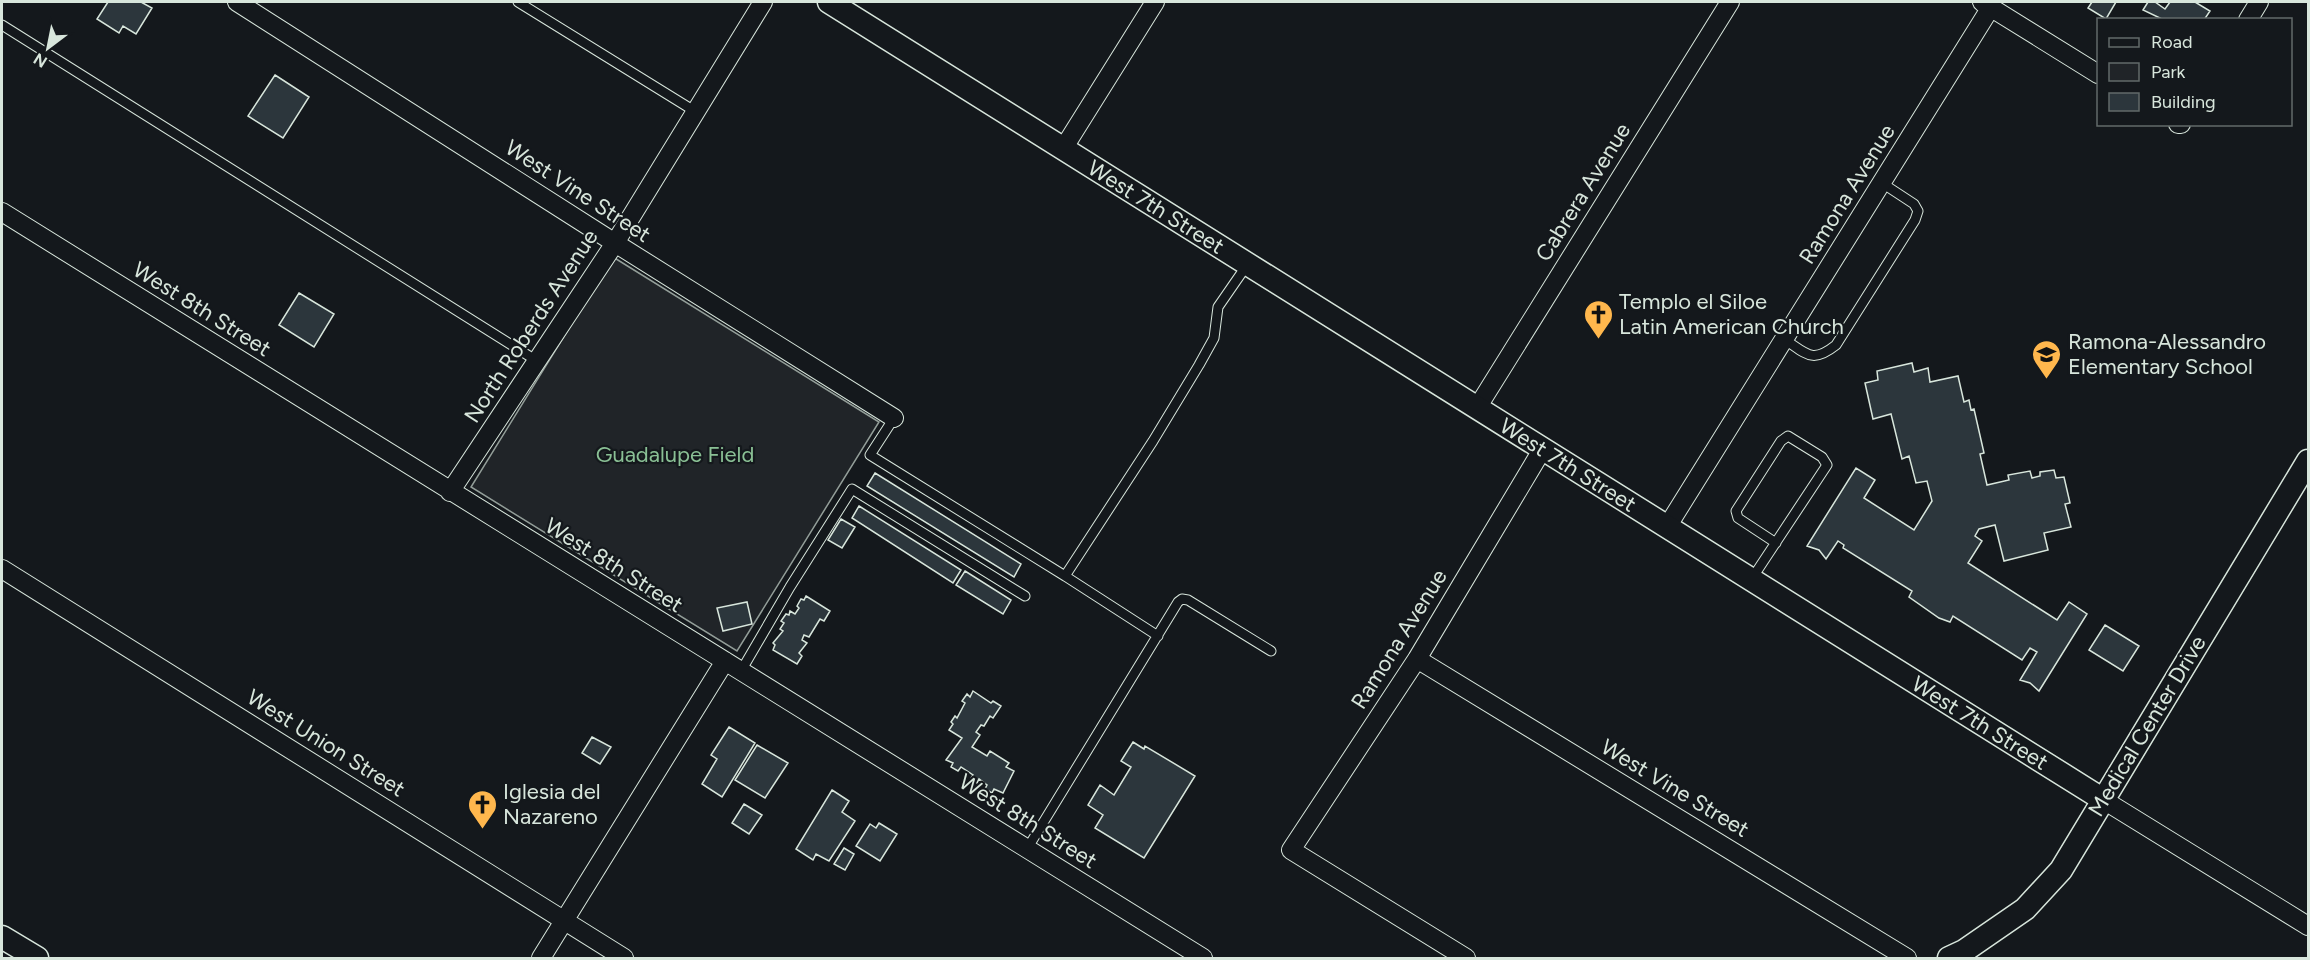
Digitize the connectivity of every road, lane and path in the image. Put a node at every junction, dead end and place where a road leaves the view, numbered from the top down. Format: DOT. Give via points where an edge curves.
graph roads {
  1 [pos="237,2"];
  2 [pos="518,2"];
  3 [pos="763,2"];
  4 [pos="829,2"];
  5 [pos="1155,2"];
  6 [pos="1730,2"];
  7 [pos="2259,2"];
  8 [pos="1987,4"];
  9 [pos="2249,18"];
  10 [pos="2,25"];
  11 [pos="2097,73"];
  12 [pos="696,112"];
  13 [pos="1063,149"];
  14 [pos="1882,183"];
  15 [pos="2,212"];
  16 [pos="615,243"];
  17 [pos="1247,265"];
  18 [pos="1784,339"];
  19 [pos="537,361"];
  20 [pos="1477,408"];
  21 [pos="894,418"];
  22 [pos="1542,450"];
  23 [pos="2308,460"];
  24 [pos="450,492"];
  25 [pos="1667,528"];
  26 [pos="1776,543"];
  27 [pos="2,569"];
  28 [pos="1065,576"];
  29 [pos="1751,580"];
  30 [pos="1025,596"];
  31 [pos="1158,636"];
  32 [pos="1271,651"];
  33 [pos="1418,659"];
  34 [pos="725,661"];
  35 [pos="741,671"];
  36 [pos="2102,799"];
  37 [pos="1027,849"];
  38 [pos="565,921"];
  39 [pos="2308,926"];
  40 [pos="2,937"];
  41 [pos="37,958"];
  42 [pos="541,958"];
  43 [pos="624,958"];
  44 [pos="1203,958"];
  45 [pos="1466,958"];
  46 [pos="1907,958"];
  47 [pos="1949,958"];
  1 -- 16 [label="street, West Vine Street"];
  2 -- 12 [label="lane"];
  3 -- 12 [label="street, North Roberds Avenue"];
  4 -- 13 [label="street, West 7th Street"];
  5 -- 13 [label="street"];
  6 -- 20 [label="street, Cabrera Avenue"];
  7 -- 9 [label="street"];
  8 -- 11 [label="street"];
  8 -- 14 [label="street, Ramona Avenue"];
  10 -- 19 [label="lane"];
  12 -- 16 [label="street, North Roberds Avenue"];
  13 -- 17 [label="street, West 7th Street"];
  14 -- 18 [label="street, Ramona Avenue"];
  14 -- 18 [label="lane" via="1914,204 1918,211 1915,220 1836,345 1824,355 1811,356"];
  15 -- 24 [label="street, West 8th Street"];
  16 -- 19 [label="street, North Roberds Avenue"];
  16 -- 21 [label="street, West Vine Street"];
  17 -- 20 [label="street, West 7th Street"];
  17 -- 28 [label="lane" via="1218,307 1214,338 1199,365"];
  18 -- 25 [label="street, Ramona Avenue"];
  19 -- 24 [label="street, North Roberds Avenue"];
  20 -- 22 [label="street, West 7th Street"];
  21 -- 28 [label="lane" via="870,455"];
  22 -- 25 [label="street, West 7th Street"];
  22 -- 33 [label="street, Ramona Avenue"];
  23 -- 36 [label="street, Medical Center Drive"];
  24 -- 34 [label="street, West 8th Street"];
  25 -- 29 [label="street, West 7th Street"];
  26 -- 26 [label="lane" via="1827,465 1822,457 1788,436 1736,512 1738,518"];
  26 -- 29 [label="lane"];
  27 -- 38 [label="street, West Union Street"];
  28 -- 31 [label="lane"];
  29 -- 36 [label="street, West 7th Street"];
  30 -- 35 [label="lane" via="852,489"];
  31 -- 32 [label="lane" via="1182,599"];
  31 -- 37 [label="lane"];
  33 -- 45 [label="street, Ramona Avenue" via="1291,850"];
  33 -- 46 [label="street, West Vine Street"];
  34 -- 35 [label="street, West 8th Street"];
  34 -- 38 [label="street"];
  35 -- 37 [label="street, West 8th Street"];
  36 -- 39 [label="street, West 7th Street"];
  36 -- 47 [label="street, Medical Center Drive" via="2061,870 2025,909"];
  37 -- 44 [label="street, West 8th Street"];
  38 -- 42 [label="street"];
  38 -- 43 [label="street, West Union Street"];
  40 -- 41 [label="street"];
}
